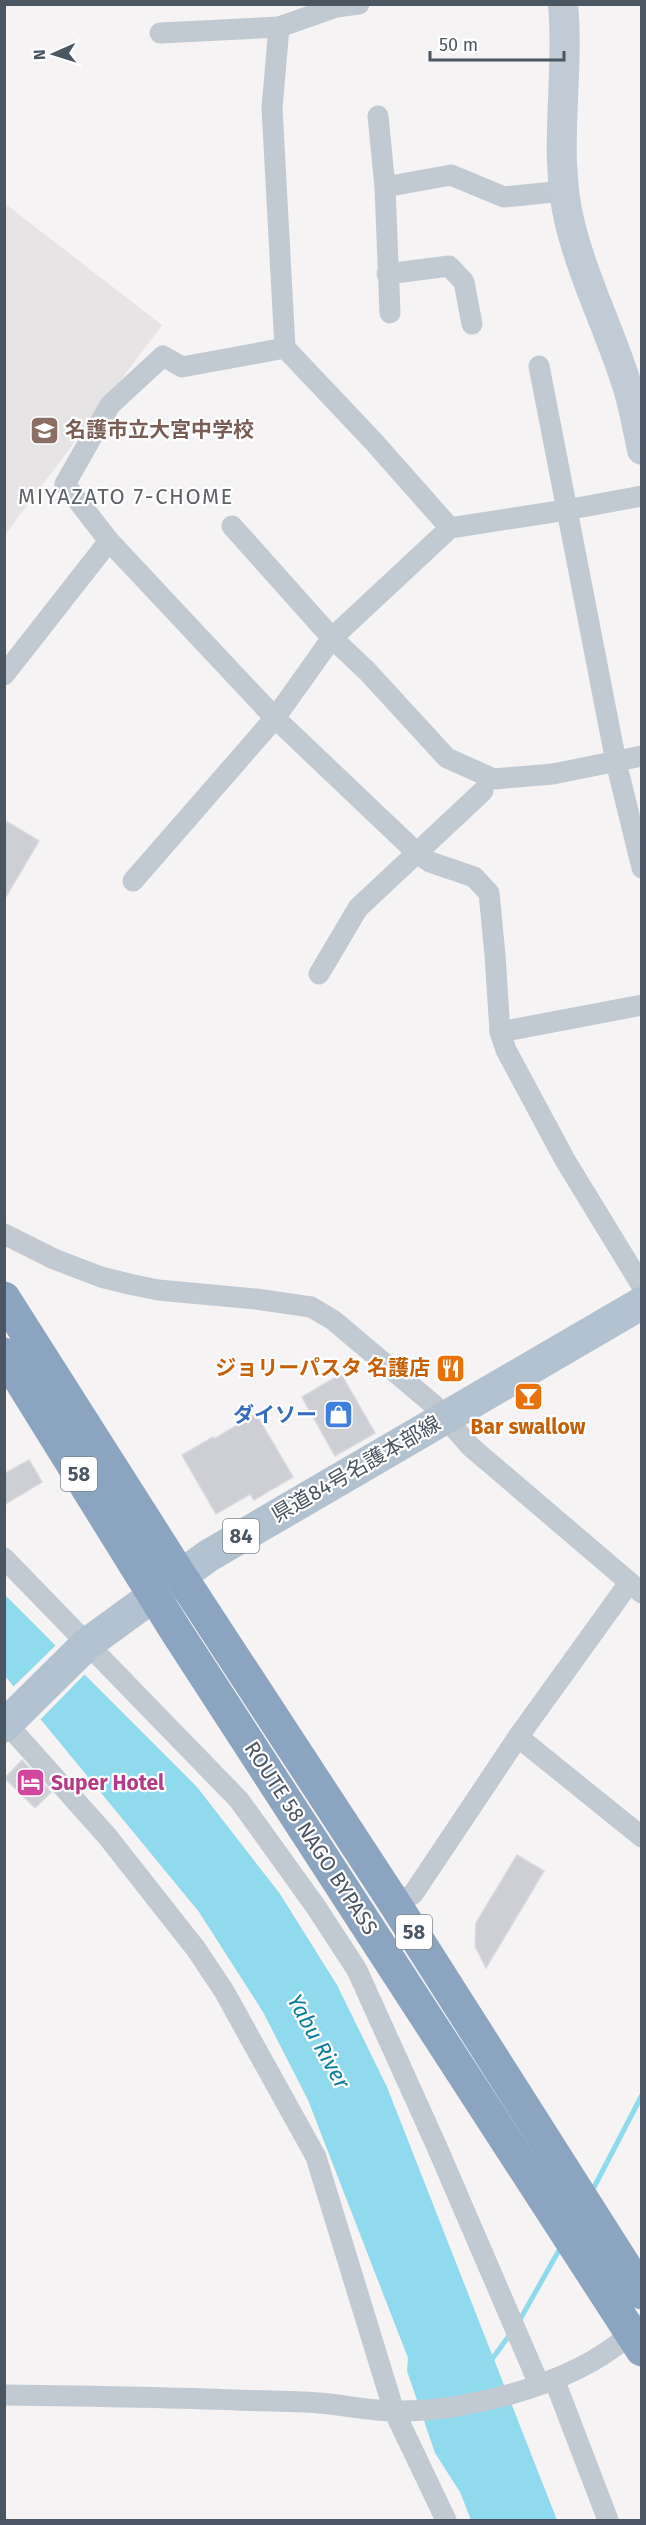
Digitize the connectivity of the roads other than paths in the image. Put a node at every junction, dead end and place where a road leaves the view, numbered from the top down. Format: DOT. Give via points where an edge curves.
graph roads {
  1 [pos="359,4"];
  2 [pos="563,4"];
  3 [pos="279,27"];
  4 [pos="160,33"];
  5 [pos="378,116"];
  6 [pos="385,187"];
  7 [pos="564,191"];
  8 [pos="387,274"];
  9 [pos="390,313"];
  10 [pos="472,324"];
  11 [pos="285,348"];
  12 [pos="539,366"];
  13 [pos="642,450"];
  14 [pos="642,496"];
  15 [pos="566,510"];
  16 [pos="232,526"];
  17 [pos="450,528"];
  18 [pos="109,541"];
  19 [pos="332,638"];
  20 [pos="4,675"];
  21 [pos="275,718"];
  22 [pos="642,756"];
  23 [pos="616,762"];
  24 [pos="483,791"];
  25 [pos="417,853"];
  26 [pos="642,868"];
  27 [pos="133,881"];
  28 [pos="319,974"];
  29 [pos="642,1005"];
  30 [pos="500,1032"];
  31 [pos="4,1234"];
  32 [pos="642,1286"];
  33 [pos="4,1298"];
  34 [pos="642,1303"];
  35 [pos="4,1354"];
  36 [pos="444,1418"];
  37 [pos="4,1558"];
  38 [pos="180,1575"];
  39 [pos="635,1588"];
  40 [pos="154,1593"];
  41 [pos="83,1647"];
  42 [pos="8,1723"];
  43 [pos="518,1737"];
  44 [pos="642,1837"];
  45 [pos="395,1904"];
  46 [pos="384,1950"];
  47 [pos="357,1970"];
  48 [pos="642,2293"];
  49 [pos="638,2335"];
  50 [pos="546,2382"];
  51 [pos="4,2395"];
  52 [pos="394,2411"];
  53 [pos="446,2520"];
  54 [pos="608,2520"];
  1 -- 3 [label="street" via="336,7"];
  2 -- 7 [label="street"];
  3 -- 4 [label="street"];
  3 -- 11 [label="street" via="272,108"];
  5 -- 6 [label="street"];
  6 -- 7 [label="street" via="451,176 504,197"];
  6 -- 8 [label="street"];
  7 -- 13 [label="street" via="581,262 626,380"];
  8 -- 9 [label="street"];
  8 -- 10 [label="street" via="448,266 464,282"];
  11 -- 17 [label="street"];
  11 -- 18 [label="street" via="182,367 163,356 110,405 65,484"];
  12 -- 15 [label="street"];
  14 -- 15 [label="street"];
  15 -- 17 [label="street"];
  15 -- 23 [label="street"];
  16 -- 19 [label="street"];
  17 -- 19 [label="street"];
  18 -- 20 [label="street"];
  18 -- 21 [label="street"];
  19 -- 21 [label="street"];
  19 -- 23 [label="street" via="447,758 470,770 494,778 553,774"];
  21 -- 25 [label="street"];
  21 -- 27 [label="street"];
  22 -- 23 [label="street"];
  23 -- 26 [label="street"];
  24 -- 25 [label="street"];
  25 -- 28 [label="street" via="358,909"];
  25 -- 30 [label="street" via="430,862 474,878 489,893"];
  29 -- 30 [label="street"];
  30 -- 32 [label="street" via="565,1160"];
  31 -- 36 [label="street" via="54,1259 129,1284 311,1308 333,1320 385,1362 434,1404"];
  33 -- 38 [label="highway, ROUTE 58 NAGO BYPASS / 58"];
  34 -- 36 [label="main road, 県道84号名護本部線 / 84"];
  35 -- 40 [label="highway, ROUTE 58 NAGO BYPASS / 58"];
  36 -- 38 [label="main road, 県道84号名護本部線 / 84"];
  36 -- 39 [label="street" via="471,1447"];
  37 -- 41 [label="street"];
  38 -- 40 [label="main road, 県道84号名護本部線 / 84"];
  38 -- 45 [label="highway, ROUTE 58 NAGO BYPASS / 58"];
  39 -- 43 [label="street"];
  40 -- 41 [label="main road, 県道84号名護本部線 / 84"];
  40 -- 46 [label="highway, ROUTE 58 NAGO BYPASS / 58"];
  41 -- 42 [label="main road, 県道84号名護本部線 / 84"];
  41 -- 47 [label="street" via="239,1800"];
  42 -- 52 [label="street" via="107,1836 224,1991 316,2157"];
  43 -- 44 [label="street"];
  43 -- 45 [label="street" via="413,1894"];
  45 -- 48 [label="highway, ROUTE 58 NAGO BYPASS / 58"];
  46 -- 47 [label="street"];
  46 -- 49 [label="highway, ROUTE 58 NAGO BYPASS / 58"];
  47 -- 50 [label="street"];
  49 -- 50 [label="street"];
  50 -- 52 [label="street" via="468,2405"];
  50 -- 54 [label="street"];
  51 -- 52 [label="street" via="319,2403"];
  52 -- 53 [label="street"];
}
